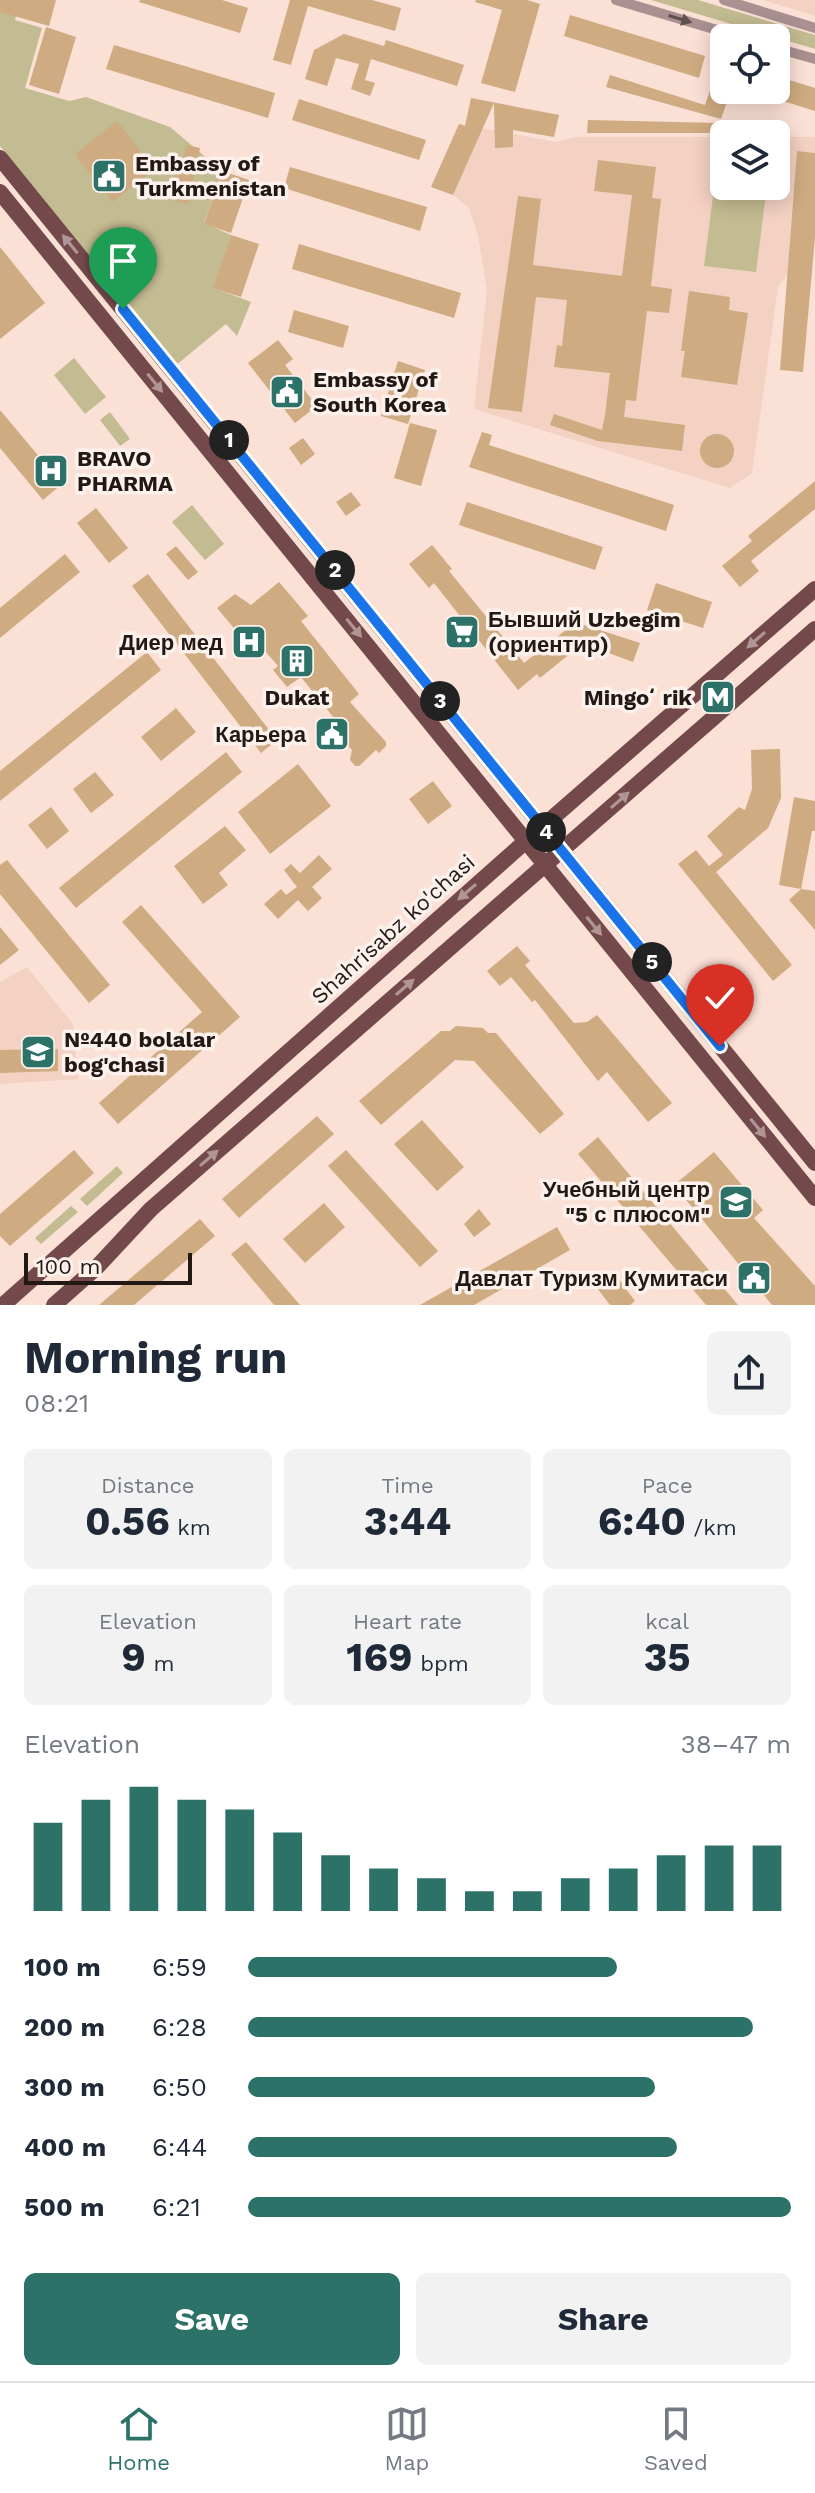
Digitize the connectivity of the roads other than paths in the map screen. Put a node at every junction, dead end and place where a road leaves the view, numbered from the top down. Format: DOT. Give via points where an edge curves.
graph roads {
  1 [pos="616,0"];
  2 [pos="724,0"];
  3 [pos="710,28"];
  4 [pos="815,28"];
  5 [pos="790,52"];
  6 [pos="815,59"];
  7 [pos="0,158"];
  8 [pos="0,192"];
  9 [pos="815,589"];
  10 [pos="815,629"];
  11 [pos="542,826"];
  12 [pos="526,841"];
  13 [pos="562,851"];
  14 [pos="545,865"];
  15 [pos="815,1163"];
  16 [pos="815,1198"];
  17 [pos="3,1305"];
  18 [pos="54,1305"];
  1 -- 3 [label="street, one-way"];
  2 -- 4 [label="street"];
  5 -- 6 [label="street"];
  11 -- 7 [label="main road, one-way"];
  8 -- 12 [label="main road, one-way"];
  9 -- 11 [label="main road, Shahrisabz ko'chasi, one-way"];
  13 -- 10 [label="main road, one-way"];
  11 -- 12 [label="main road, Shahrisabz ko'chasi"];
  11 -- 13 [label="main road"];
  12 -- 14 [label="main road"];
  12 -- 17 [label="main road, Shahrisabz ko'chasi, one-way"];
  13 -- 14 [label="main road"];
  13 -- 15 [label="main road"];
  14 -- 16 [label="main road, one-way"];
  18 -- 14 [label="main road, one-way" via="151,1209"];
}
